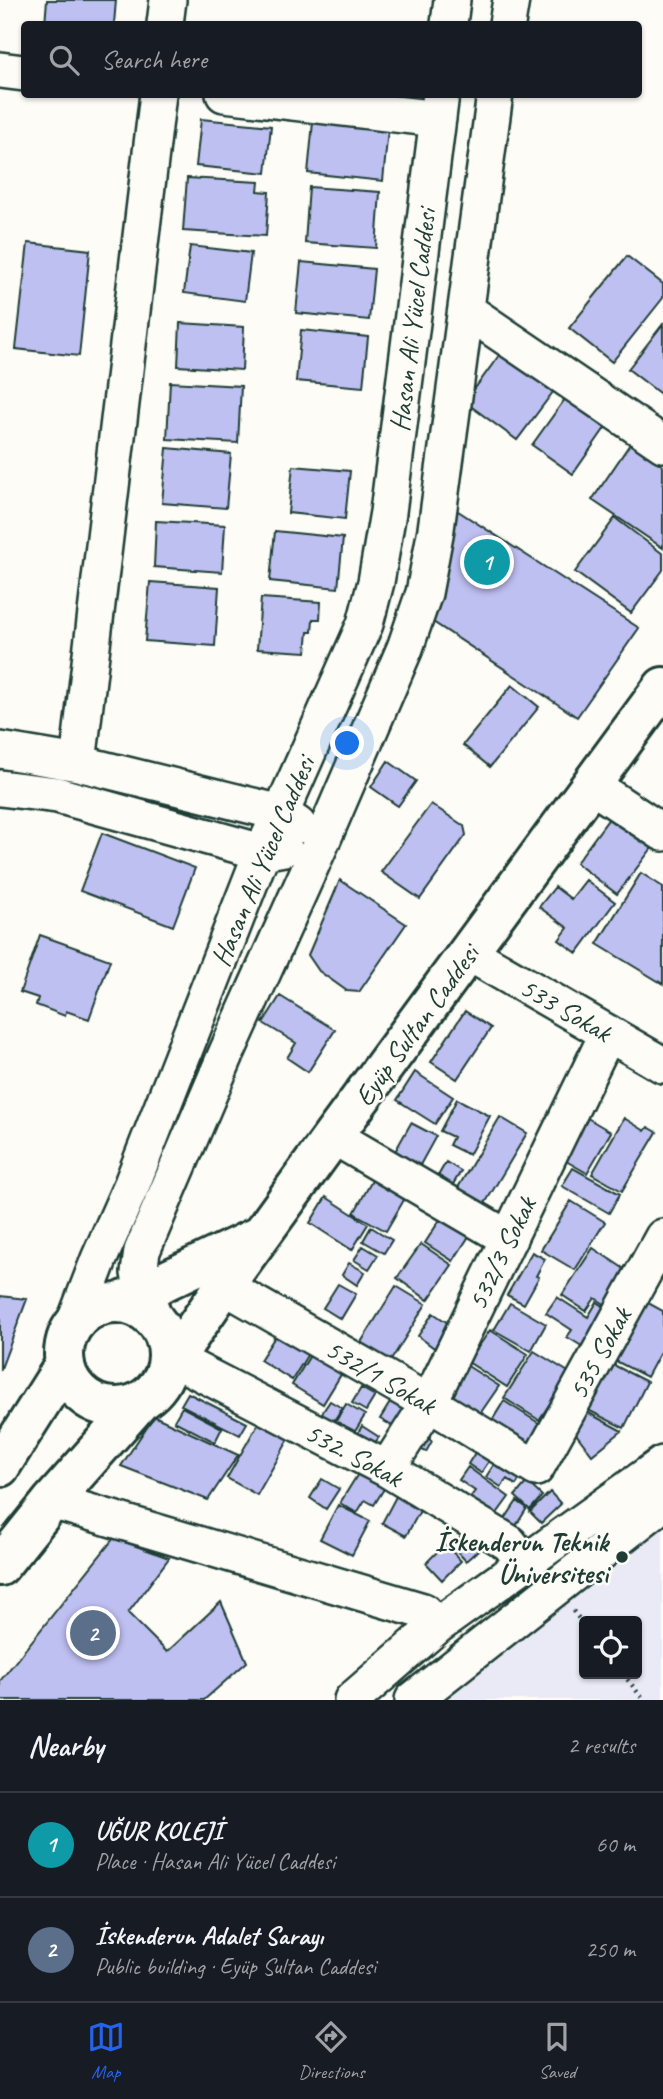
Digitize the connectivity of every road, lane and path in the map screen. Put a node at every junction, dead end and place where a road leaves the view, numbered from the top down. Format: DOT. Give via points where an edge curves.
graph roads {
  1 [pos="168,0"];
  2 [pos="452,0"];
  3 [pos="512,0"];
  4 [pos="165,21"];
  5 [pos="449,21"];
  6 [pos="508,21"];
  7 [pos="0,70"];
  8 [pos="21,73"];
  9 [pos="158,98"];
  10 [pos="290,98"];
  11 [pos="494,98"];
  12 [pos="439,107"];
  13 [pos="466,310"];
  14 [pos="663,444"];
  15 [pos="663,687"];
  16 [pos="0,750"];
  17 [pos="78,763"];
  18 [pos="591,785"];
  19 [pos="0,788"];
  20 [pos="281,813"];
  21 [pos="663,833"];
  22 [pos="321,841"];
  23 [pos="262,852"];
  24 [pos="469,953"];
  25 [pos="608,1033"];
  26 [pos="663,1065"];
  27 [pos="333,1136"];
  28 [pos="262,1235"];
  29 [pos="663,1237"];
  30 [pos="509,1239"];
  31 [pos="224,1286"];
  32 [pos="140,1306"];
  33 [pos="74,1324"];
  34 [pos="172,1360"];
  35 [pos="65,1364"];
  36 [pos="139,1403"];
  37 [pos="429,1403"];
  38 [pos="663,1464"];
  39 [pos="0,1468"];
  40 [pos="536,1468"];
  41 [pos="387,1469"];
  42 [pos="52,1501"];
  43 [pos="663,1503"];
  44 [pos="524,1562"];
  45 [pos="0,1566"];
  46 [pos="437,1626"];
  47 [pos="627,1679"];
  48 [pos="352,1700"];
  49 [pos="413,1700"];
  50 [pos="644,1700"];
  1 -- 4 [label="street"];
  2 -- 5 [label="street"];
  3 -- 6 [label="street"];
  7 -- 8 [label="street"];
  9 -- 17 [label="street"];
  10 -- 12 [label="street"];
  11 -- 13 [label="street"];
  12 -- 20 [label="street, Hasan Ali Yücel Caddesi" via="376,582 365,624"];
  13 -- 14 [label="street"];
  13 -- 22 [label="street" via="424,593 398,665"];
  15 -- 18 [label="main road, Eyüp Sultan Caddesi"];
  16 -- 17 [label="street"];
  17 -- 20 [label="street"];
  18 -- 21 [label="street"];
  18 -- 24 [label="main road, Eyüp Sultan Caddesi"];
  19 -- 23 [label="street" via="57,795"];
  20 -- 22 [label="street"];
  20 -- 23 [label="street, Hasan Ali Yücel Caddesi"];
  22 -- 23 [label="street"];
  22 -- 32 [label="street" via="142,1251"];
  23 -- 33 [label="street, Hasan Ali Yücel Caddesi"];
  24 -- 25 [label="street, 533 Sokak"];
  24 -- 27 [label="main road, Eyüp Sultan Caddesi"];
  25 -- 26 [label="street, 533 Sokak"];
  25 -- 30 [label="street, 532/3 Sokak"];
  27 -- 28 [label="main road, Eyüp Sultan Caddesi"];
  27 -- 30 [label="street"];
  28 -- 31 [label="main road, Eyüp Sultan Caddesi"];
  28 -- 32 [label="main road"];
  29 -- 40 [label="street, 535 Sokak"];
  30 -- 37 [label="street, 532/3 Sokak"];
  31 -- 34 [label="main road, Eyüp Sultan Caddesi"];
  31 -- 37 [label="street, 532/1 Sokak"];
  32 -- 33 [label="main road" via="102,1305"];
  32 -- 34 [label="main road" via="162,1329"];
  33 -- 35 [label="main road" via="66,1340"];
  34 -- 36 [label="main road" via="154,1393"];
  34 -- 41 [label="street, 532. Sokak"];
  35 -- 36 [label="main road" via="76,1389 89,1400 105,1407"];
  35 -- 39 [label="main road"];
  36 -- 42 [label="main road"];
  37 -- 40 [label="street, 532/1 Sokak"];
  37 -- 41 [label="street, 532/3 Sokak"];
  38 -- 44 [label="street"];
  41 -- 44 [label="street, 532. Sokak" via="509,1543"];
  42 -- 45 [label="main road"];
  42 -- 46 [label="street" via="424,1611"];
  43 -- 49 [label="street"];
  44 -- 46 [label="street"];
  46 -- 48 [label="street"];
  47 -- 50 [label="path"];
}
